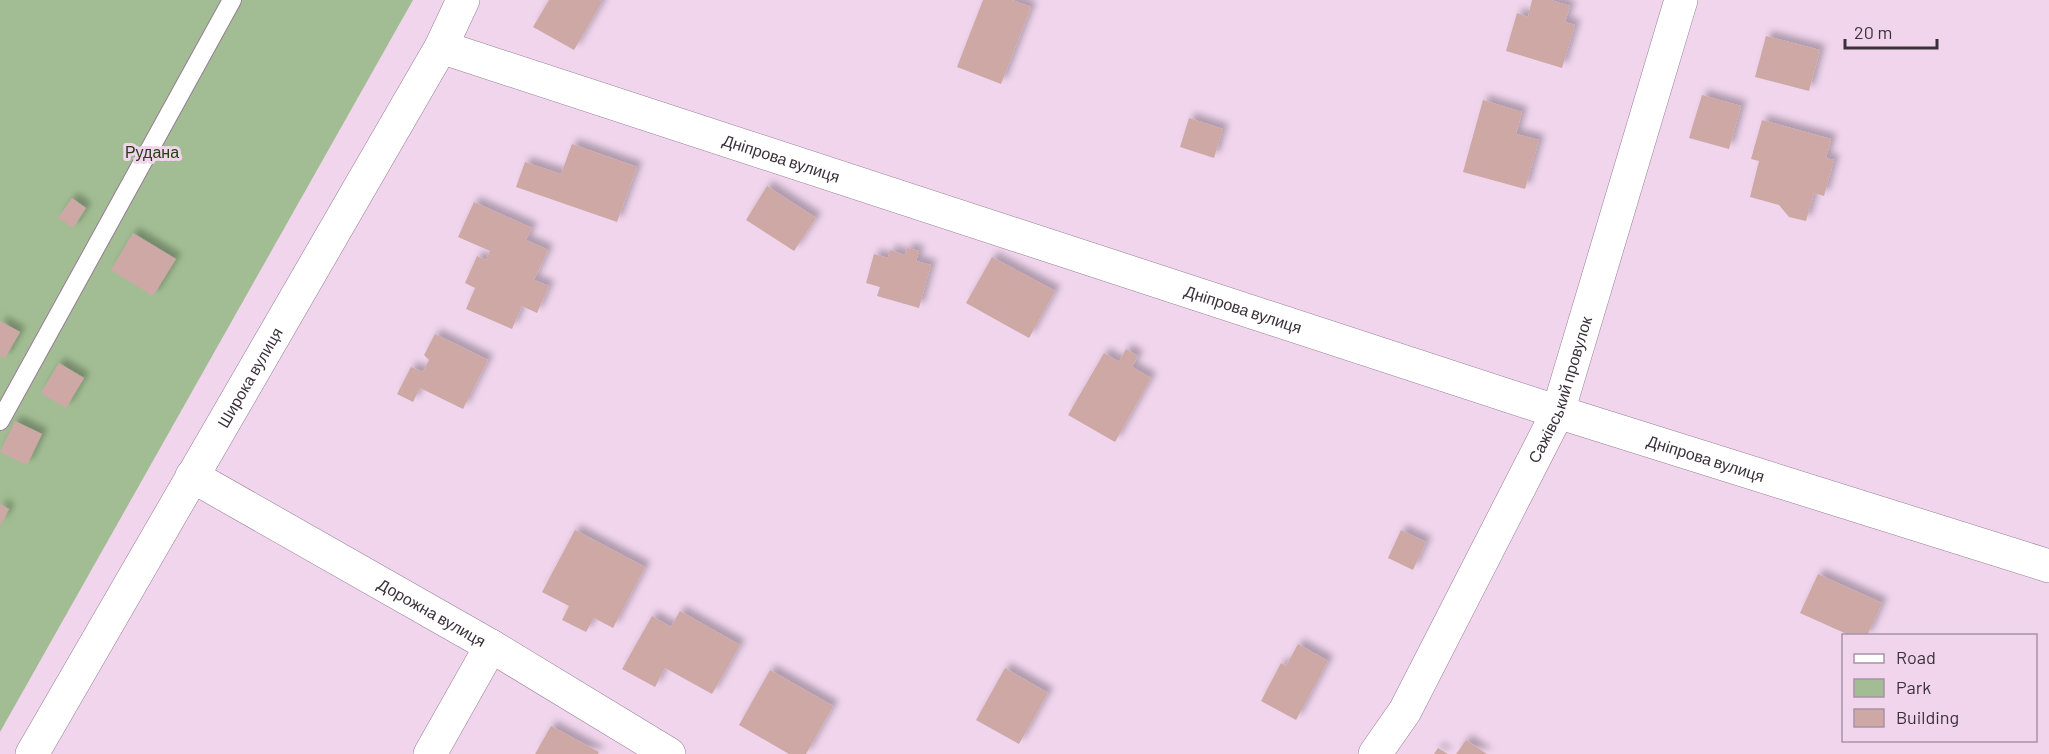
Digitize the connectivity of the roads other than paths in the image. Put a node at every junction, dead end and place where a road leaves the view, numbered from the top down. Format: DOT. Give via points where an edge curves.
graph roads {
  1 [pos="232,0"];
  2 [pos="463,0"];
  3 [pos="1681,0"];
  4 [pos="441,47"];
  5 [pos="1558,412"];
  6 [pos="0,421"];
  7 [pos="192,476"];
  8 [pos="2049,566"];
  9 [pos="491,646"];
  10 [pos="32,754"];
  11 [pos="430,754"];
  12 [pos="669,754"];
  13 [pos="1375,754"];
  1 -- 6 [label="lane"];
  2 -- 4 [label="street, Широка вулиця"];
  3 -- 5 [label="street, Сажівський провулок"];
  4 -- 5 [label="street, Дніпрова вулиця"];
  4 -- 7 [label="street, Широка вулиця"];
  5 -- 8 [label="street, Дніпрова вулиця"];
  5 -- 13 [label="street, Сажівський провулок" via="1405,711"];
  7 -- 9 [label="street, Дорожна вулиця"];
  7 -- 10 [label="street, Широка вулиця"];
  9 -- 11 [label="street"];
  9 -- 12 [label="street, Дорожна вулиця"];
}
